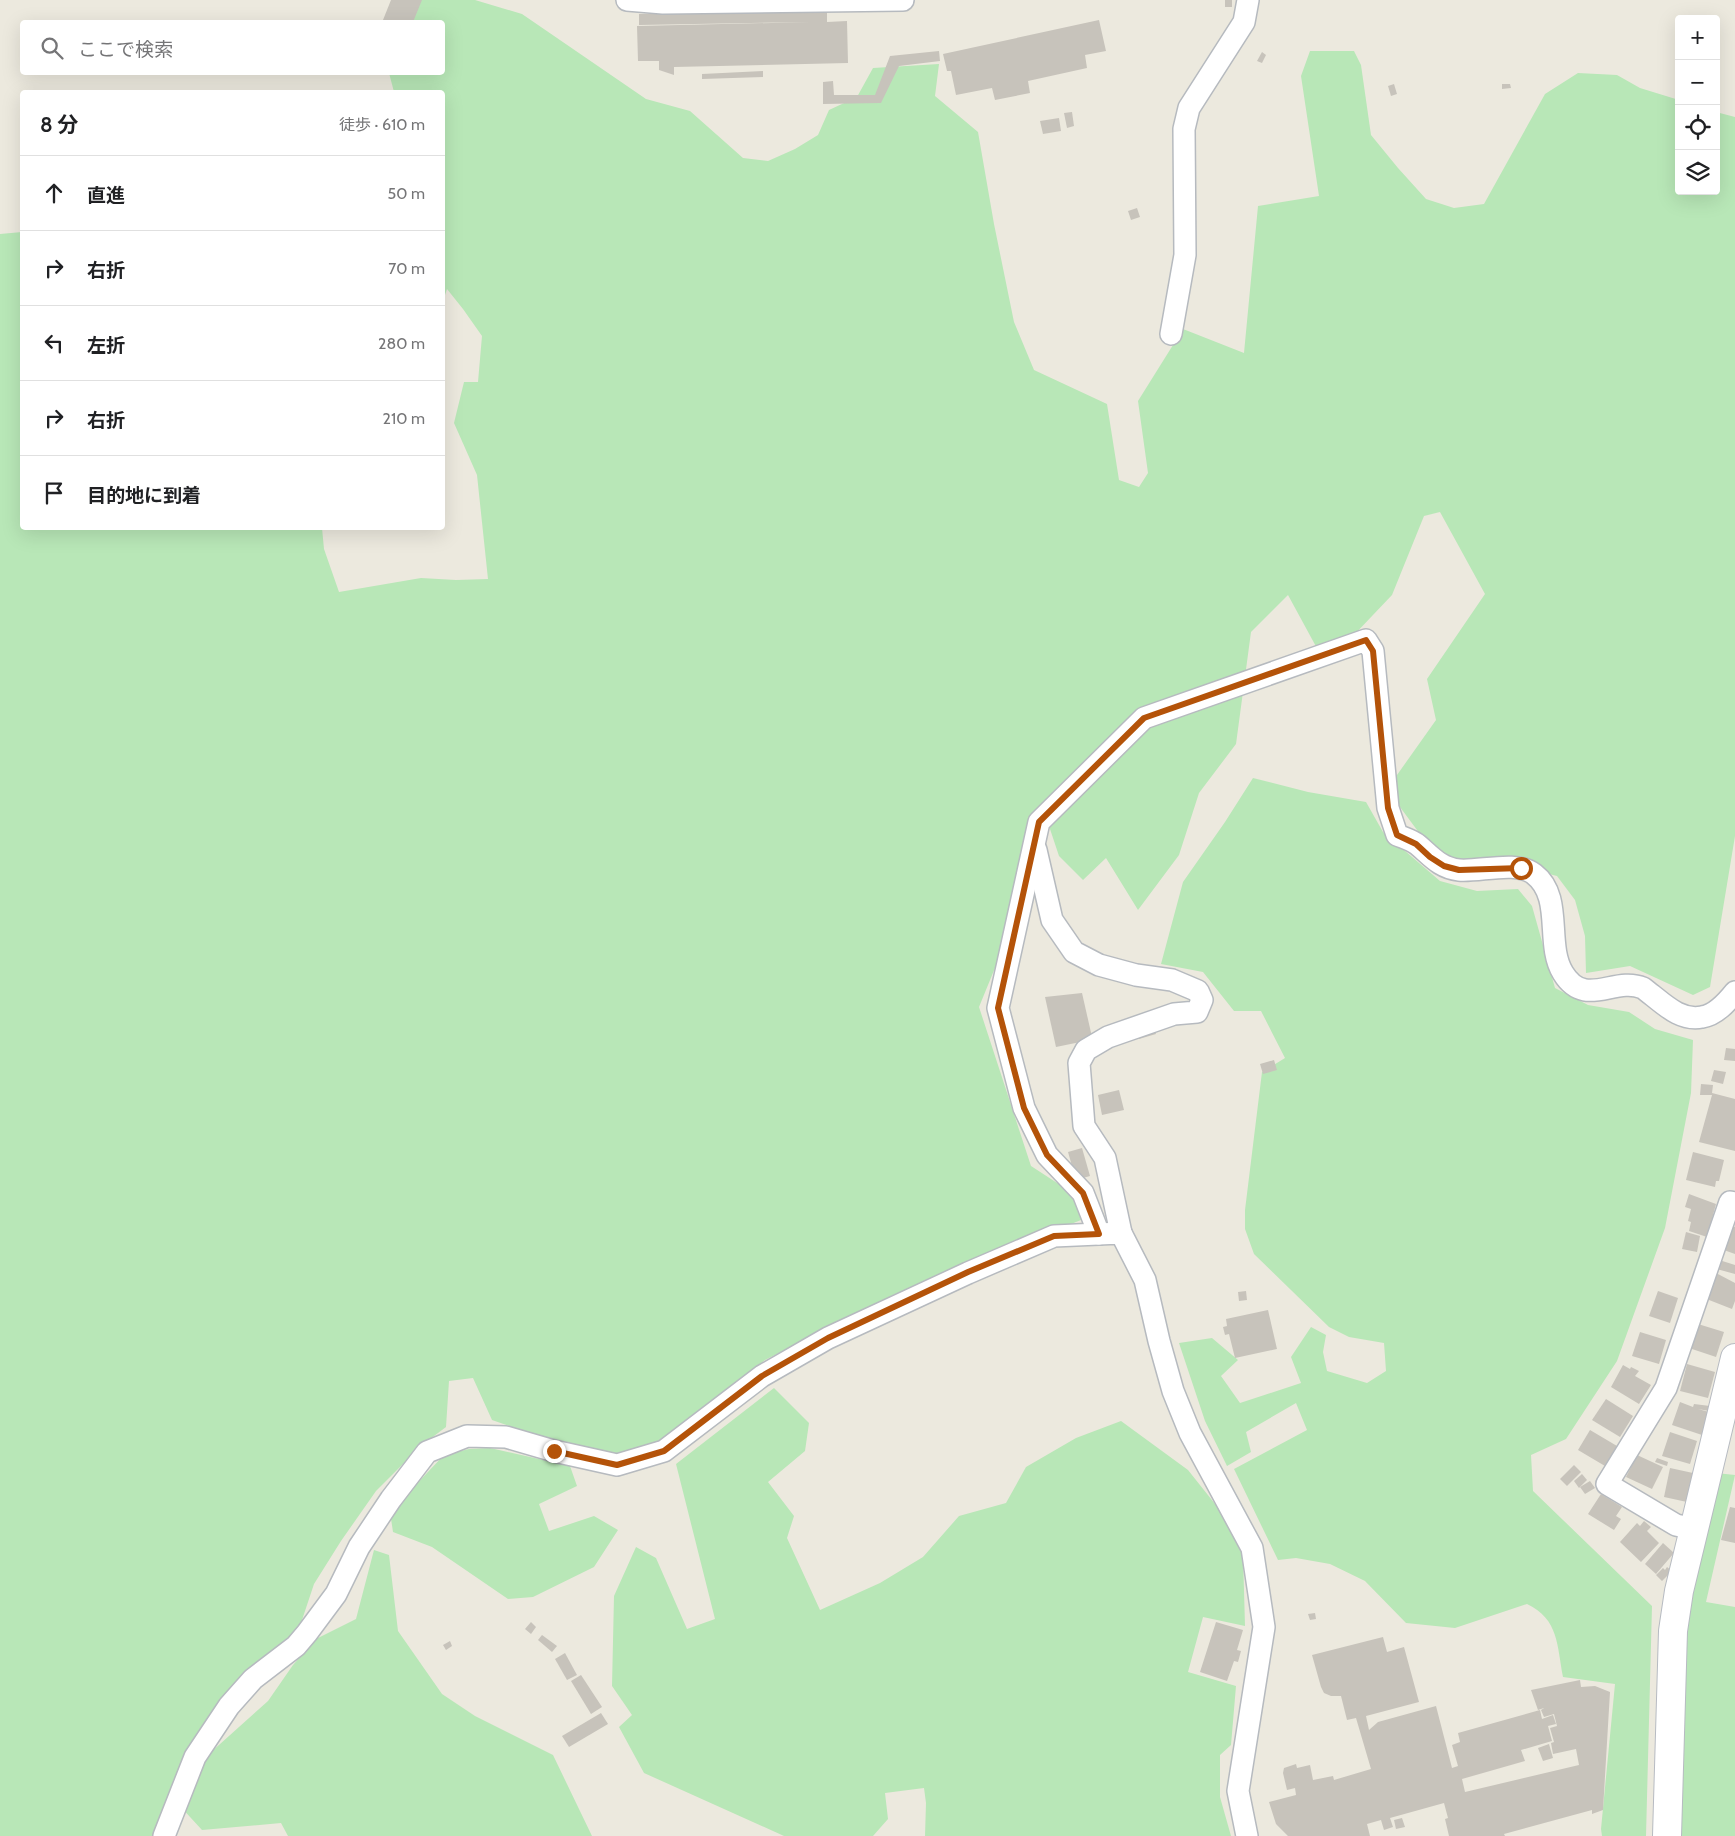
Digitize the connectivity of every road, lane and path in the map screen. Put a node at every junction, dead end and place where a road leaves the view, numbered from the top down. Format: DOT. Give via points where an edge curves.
graph roads {
  1 [pos="627,0"];
  2 [pos="903,0"];
  3 [pos="1248,0"];
  4 [pos="753,1"];
  5 [pos="1171,334"];
  6 [pos="1034,845"];
  7 [pos="1735,992"];
  8 [pos="1735,1203"];
  9 [pos="1121,1233"];
  10 [pos="1099,1234"];
  11 [pos="1735,1358"];
  12 [pos="1694,1529"];
  13 [pos="164,1836"];
  14 [pos="1247,1836"];
  15 [pos="1667,1836"];
  1 -- 4 [label="street" via="663,3"];
  2 -- 4 [label="street"];
  3 -- 5 [label="street" via="1244,22 1189,108 1184,129 1186,256"];
  6 -- 7 [label="street" via="1039,822 1144,718 1366,640 1373,651 1388,808 1397,835 1416,844 1444,866 1459,870 1521,868 1533,873 1549,897 1555,957 1573,986 1586,991 1630,986 1643,988 1674,1012 1688,1018 1704,1017 1722,1007"];
  6 -- 9 [label="street" via="1052,920 1074,952 1099,965 1172,980 1198,991 1202,1000 1197,1012 1174,1014 1108,1037 1086,1050 1079,1063 1084,1126 1105,1158"];
  6 -- 10 [label="street" via="998,1008 1024,1108 1047,1155 1083,1193"];
  8 -- 12 [label="street" via="1730,1202 1666,1388 1607,1484 1676,1525"];
  9 -- 10 [label="street"];
  9 -- 14 [label="street" via="1145,1280 1173,1391 1190,1433 1252,1548 1264,1627 1238,1791"];
  10 -- 13 [label="street" via="1054,1236 968,1272 828,1338 762,1376 664,1451 617,1465 506,1437 466,1436 427,1452 386,1507 359,1548 336,1594 307,1633 296,1646 253,1679 229,1706 195,1757"];
  11 -- 12 [label="street"];
  12 -- 15 [label="street" via="1673,1630"];
}
